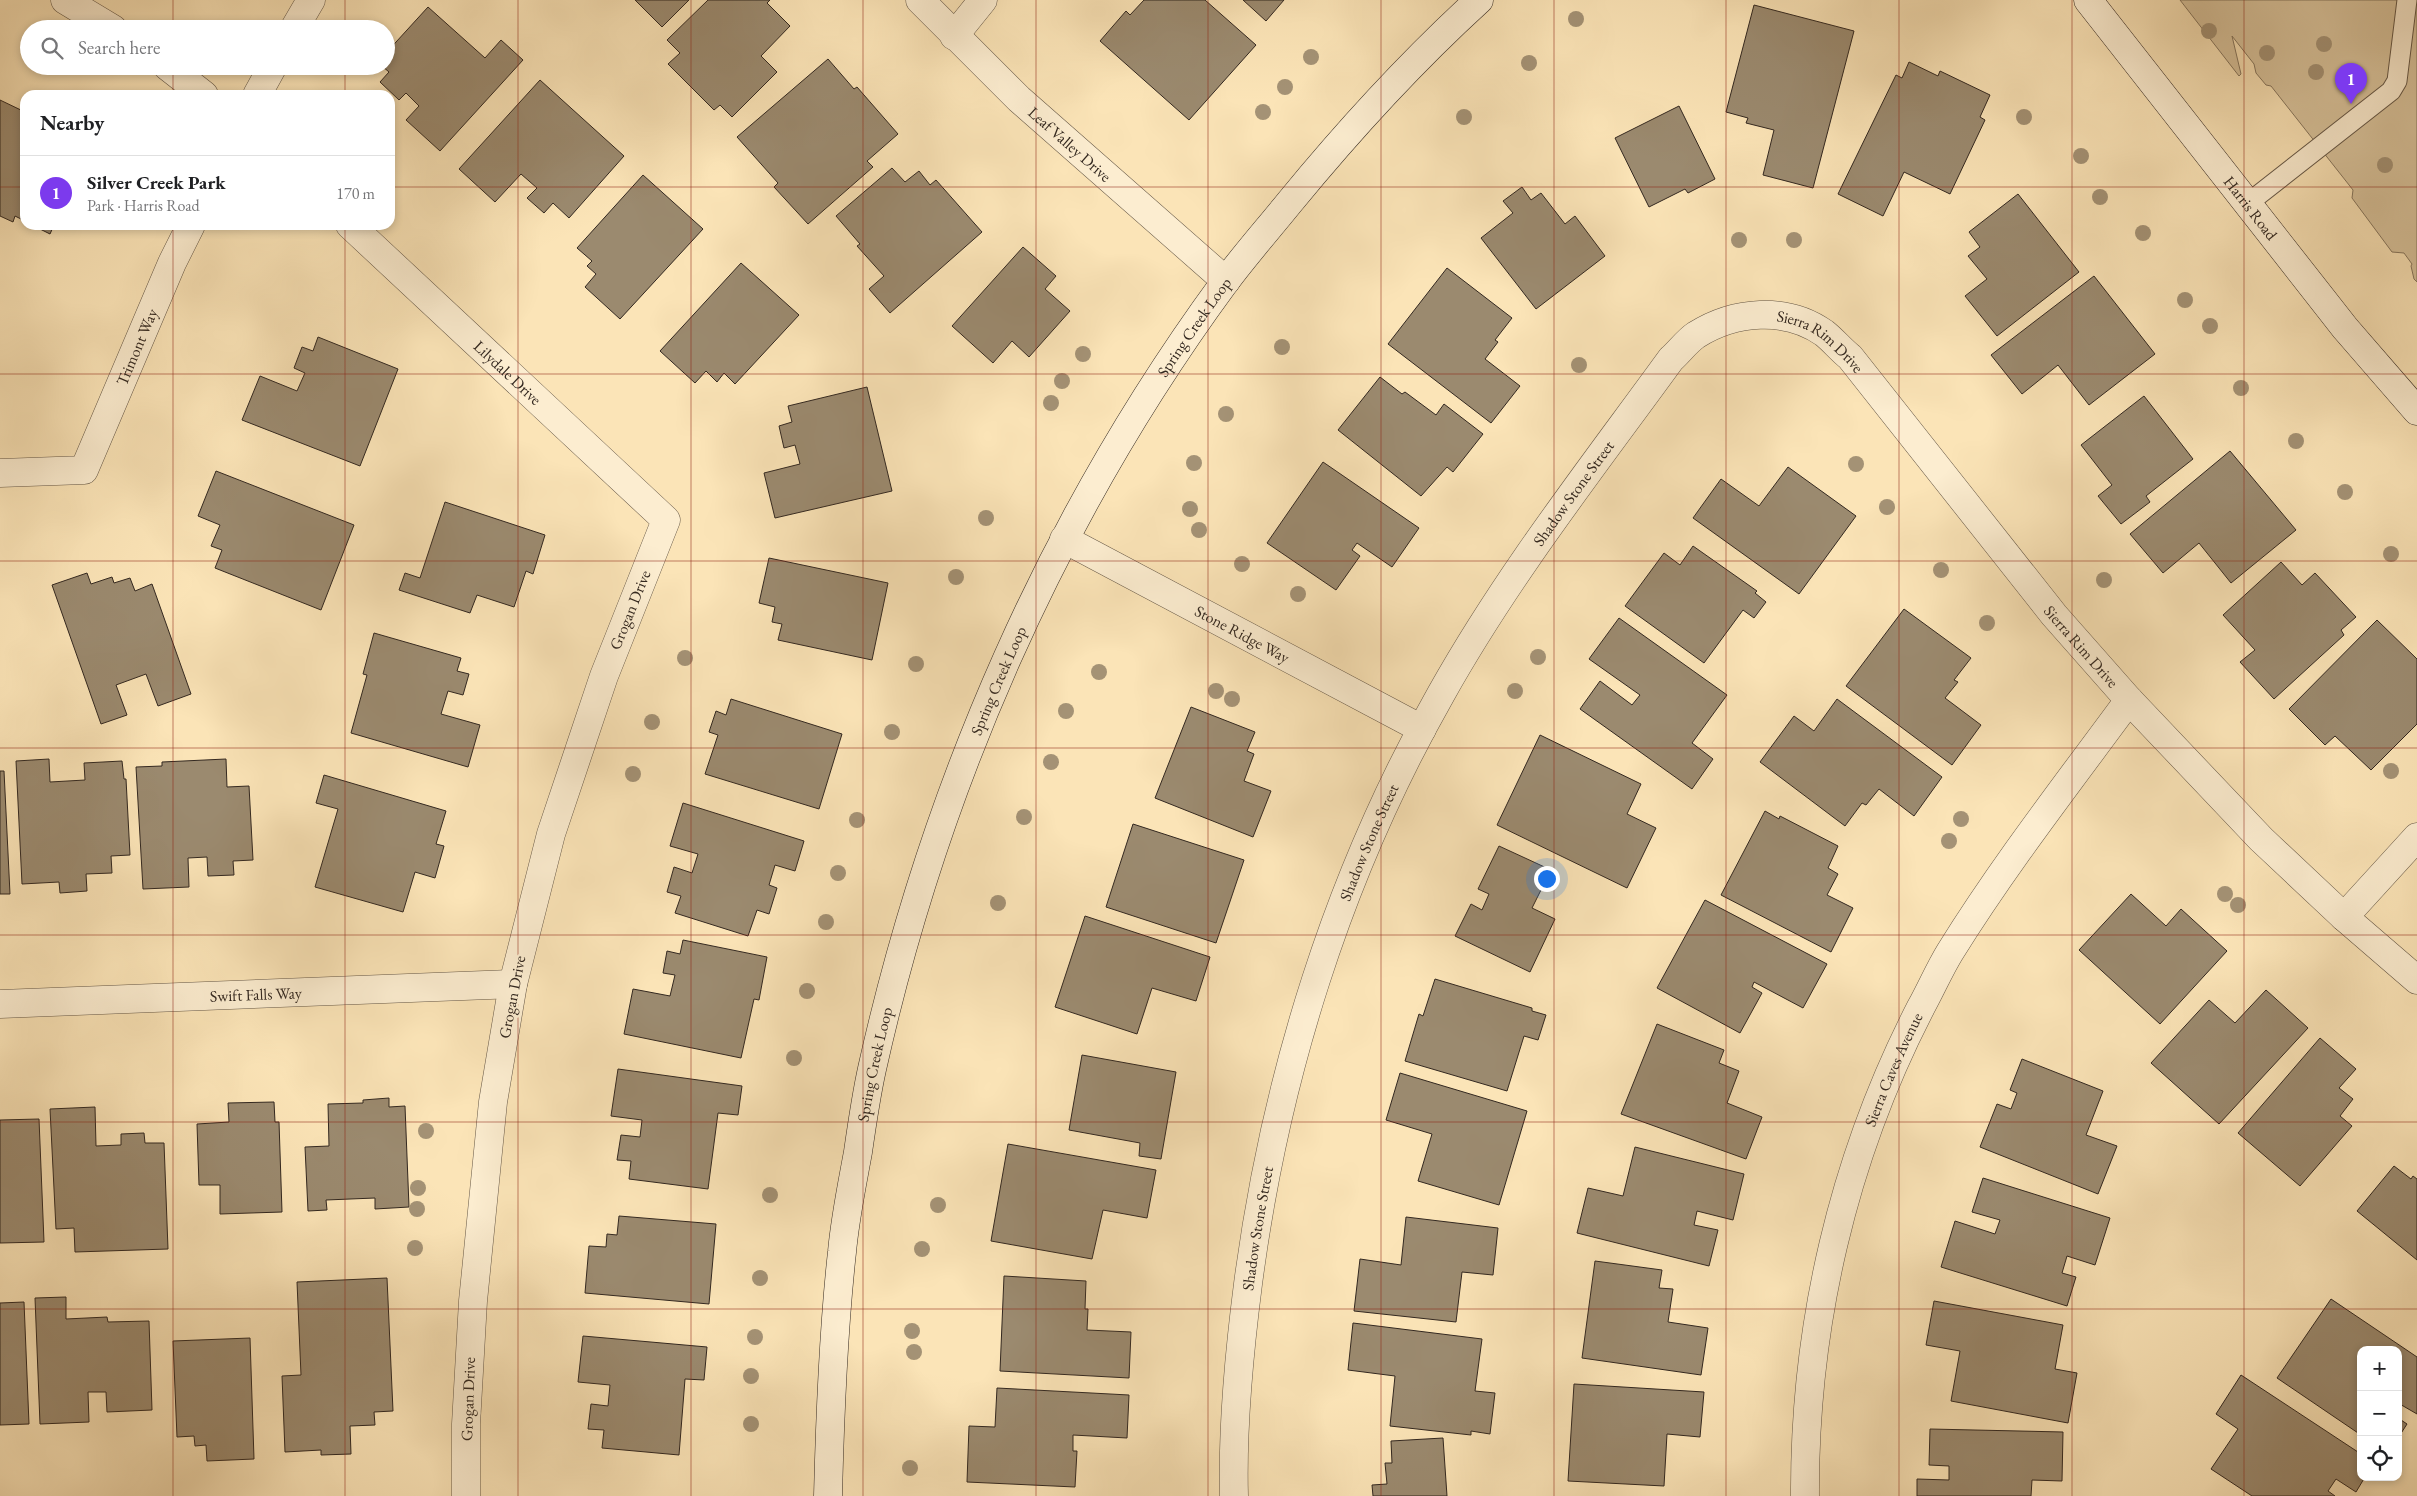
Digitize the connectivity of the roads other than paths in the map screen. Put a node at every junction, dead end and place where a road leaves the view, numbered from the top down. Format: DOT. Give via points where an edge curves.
graph roads {
  1 [pos="65,0"];
  2 [pos="311,0"];
  3 [pos="920,0"];
  4 [pos="983,0"];
  5 [pos="1479,0"];
  6 [pos="2088,0"];
  7 [pos="2407,0"];
  8 [pos="98,20"];
  9 [pos="299,20"];
  10 [pos="954,36"];
  11 [pos="178,75"];
  12 [pos="268,75"];
  13 [pos="198,90"];
  14 [pos="260,90"];
  15 [pos="2247,204"];
  16 [pos="188,230"];
  17 [pos="355,230"];
  18 [pos="1226,281"];
  19 [pos="1760,314"];
  20 [pos="2417,411"];
  21 [pos="0,474"];
  22 [pos="666,520"];
  23 [pos="1064,539"];
  24 [pos="2129,700"];
  25 [pos="1422,729"];
  26 [pos="2417,837"];
  27 [pos="2344,917"];
  28 [pos="2417,980"];
  29 [pos="513,984"];
  30 [pos="0,1004"];
  31 [pos="466,1496"];
  32 [pos="828,1496"];
  33 [pos="1234,1496"];
  34 [pos="1805,1496"];
  1 -- 8 [label="street"];
  2 -- 9 [label="street"];
  3 -- 10 [label="street, Leaf Valley Drive"];
  4 -- 10 [label="street"];
  5 -- 18 [label="street, Spring Creek Loop" via="1347,132"];
  6 -- 15 [label="street, Harris Road"];
  7 -- 15 [label="lane" via="2397,81 2391,90"];
  10 -- 18 [label="street, Leaf Valley Drive" via="1019,99"];
  11 -- 13 [label="street"];
  12 -- 14 [label="street"];
  15 -- 20 [label="street, Harris Road" via="2345,328"];
  16 -- 21 [label="street, Trimont Way" via="84,470"];
  17 -- 22 [label="street, Lilydale Drive"];
  18 -- 23 [label="street, Spring Creek Loop" via="1135,416"];
  19 -- 24 [label="street, Sierra Rim Drive" via="1796,320 1824,333 1850,357 2054,615"];
  19 -- 25 [label="street, Shadow Stone Street" via="1716,324 1694,336 1671,360 1517,571"];
  22 -- 29 [label="street, Grogan Drive" via="601,685 551,834"];
  23 -- 25 [label="street, Stone Ridge Way"];
  23 -- 32 [label="street, Spring Creek Loop" via="1001,668 948,799 905,934 871,1072 842,1248 830,1389"];
  24 -- 27 [label="street, Sierra Rim Drive" via="2261,839"];
  24 -- 34 [label="street, Sierra Caves Avenue" via="2009,862 1949,954 1898,1052 1862,1144 1835,1232 1814,1341 1804,1437"];
  25 -- 33 [label="street, Shadow Stone Street" via="1360,858 1312,990 1281,1099 1258,1210 1239,1351"];
  26 -- 27 [label="street"];
  27 -- 28 [label="street, Sierra Rim Drive"];
  29 -- 30 [label="street, Swift Falls Way"];
  29 -- 31 [label="street, Grogan Drive" via="493,1102 472,1300"];
}
